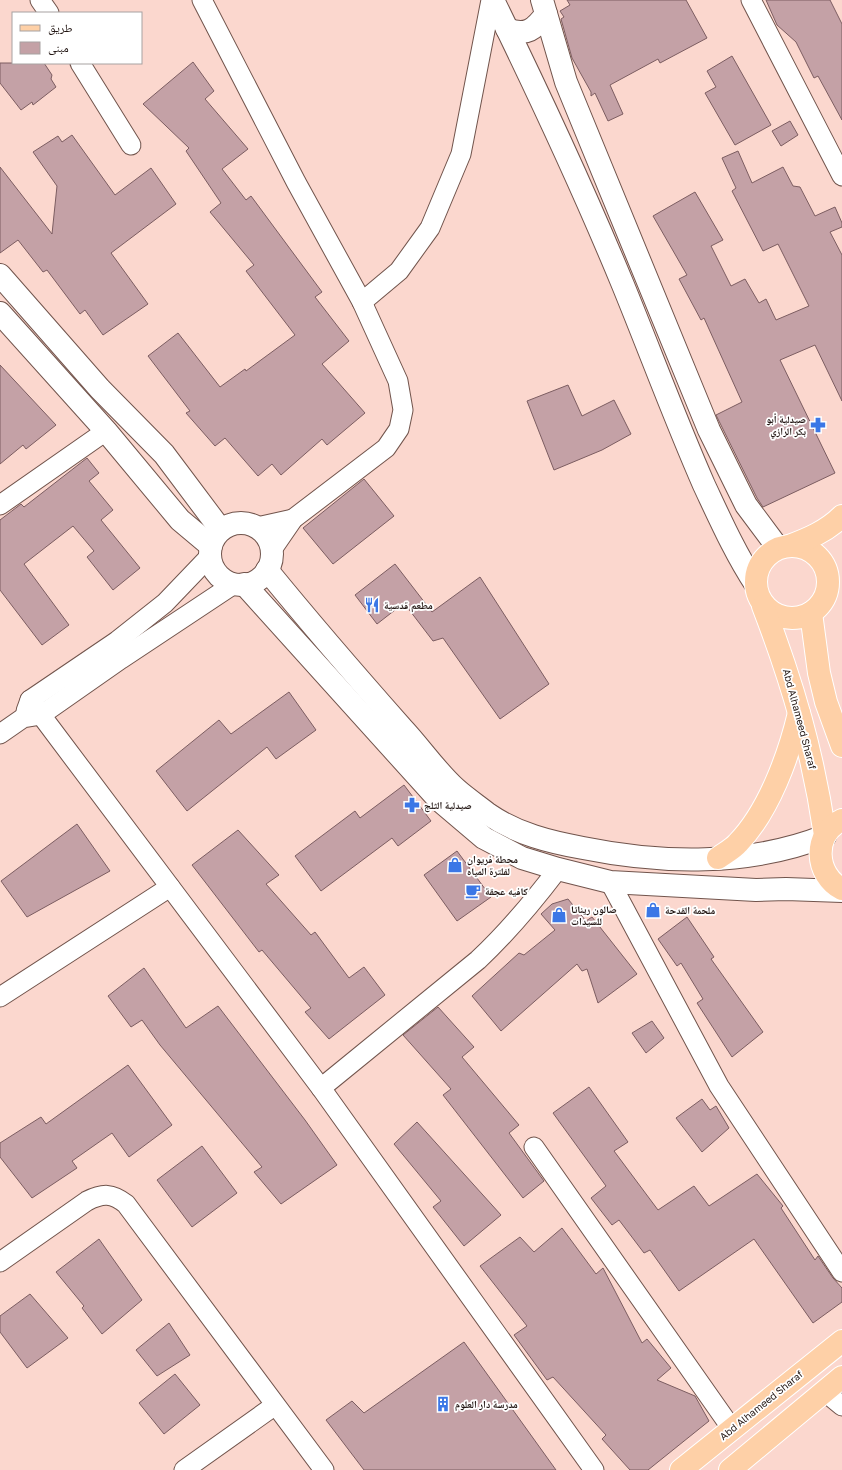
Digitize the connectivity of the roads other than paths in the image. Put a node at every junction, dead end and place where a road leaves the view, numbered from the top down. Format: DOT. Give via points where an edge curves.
graph roads {
  1 [pos="40,0"];
  2 [pos="202,0"];
  3 [pos="492,0"];
  4 [pos="751,0"];
  5 [pos="544,7"];
  6 [pos="48,12"];
  7 [pos="507,29"];
  8 [pos="81,64"];
  9 [pos="131,144"];
  10 [pos="842,176"];
  11 [pos="0,275"];
  12 [pos="362,302"];
  13 [pos="0,313"];
  14 [pos="106,431"];
  15 [pos="0,505"];
  16 [pos="842,516"];
  17 [pos="293,519"];
  18 [pos="257,527"];
  19 [pos="214,544"];
  20 [pos="783,547"];
  21 [pos="269,560"];
  22 [pos="842,570"];
  23 [pos="239,584"];
  24 [pos="756,585"];
  25 [pos="763,606"];
  26 [pos="817,607"];
  27 [pos="800,710"];
  28 [pos="32,717"];
  29 [pos="0,734"];
  30 [pos="842,746"];
  31 [pos="842,820"];
  32 [pos="825,835"];
  33 [pos="718,858"];
  34 [pos="558,869"];
  35 [pos="610,882"];
  36 [pos="170,888"];
  37 [pos="842,890"];
  38 [pos="0,997"];
  39 [pos="321,1088"];
  40 [pos="534,1148"];
  41 [pos="0,1262"];
  42 [pos="842,1272"];
  43 [pos="842,1341"];
  44 [pos="842,1377"];
  45 [pos="825,1392"];
  46 [pos="274,1406"];
  47 [pos="842,1406"];
  48 [pos="732,1429"];
  49 [pos="184,1470"];
  50 [pos="324,1470"];
  51 [pos="594,1470"];
  52 [pos="681,1470"];
  53 [pos="730,1470"];
  1 -- 6 [label="street"];
  2 -- 12 [label="street" via="296,182"];
  3 -- 7 [label="street"];
  3 -- 12 [label="street" via="461,154 430,228 399,271"];
  4 -- 10 [label="street"];
  5 -- 7 [label="street" via="532,29 516,33"];
  5 -- 20 [label="street" via="566,82 709,430 746,505"];
  7 -- 24 [label="street" via="562,145 622,284 693,460 741,563"];
  8 -- 9 [label="street"];
  11 -- 19 [label="street" via="100,389 164,454"];
  12 -- 17 [label="street" via="398,381 403,410 399,429 386,448"];
  13 -- 14 [label="street"];
  14 -- 15 [label="street"];
  14 -- 19 [label="street" via="180,520"];
  16 -- 20 [label="main road" via="807,540"];
  17 -- 18 [label="street"];
  17 -- 21 [label="street"];
  18 -- 19 [label="street" via="238,523 229,525"];
  18 -- 21 [label="street" via="269,542"];
  19 -- 23 [label="street" via="217,574 225,580"];
  19 -- 28 [label="street" via="159,608 117,641 30,700"];
  20 -- 24 [label="main road" via="768,554 761,563"];
  20 -- 26 [label="main road" via="800,546 810,551 819,558 825,568 827,590"];
  21 -- 23 [label="street" via="261,577 253,582"];
  21 -- 33 [label="street" via="329,646 455,788 490,815 533,837 621,856 663,860"];
  22 -- 26 [label="main road"];
  23 -- 28 [label="street"];
  23 -- 34 [label="street" via="391,749 455,814 484,838 522,858"];
  24 -- 25 [label="main road"];
  25 -- 26 [label="main road" via="781,617 792,619 802,617"];
  25 -- 27 [label="main road, Abd Alhameed Sharaf"];
  26 -- 30 [label="main road" via="820,673 826,702"];
  27 -- 32 [label="main road, Abd Alhameed Sharaf"];
  27 -- 33 [label="main road" via="793,739 770,794 738,844"];
  28 -- 29 [label="street"];
  28 -- 36 [label="street"];
  31 -- 32 [label="main road"];
  32 -- 33 [label="street" via="804,844 765,853"];
  32 -- 37 [label="main road, Abd Alhameed Sharaf" via="821,846 822,868 828,878"];
  34 -- 35 [label="street"];
  34 -- 39 [label="street" via="526,910 478,960"];
  35 -- 37 [label="street" via="756,890"];
  35 -- 42 [label="street" via="719,1086"];
  36 -- 38 [label="street"];
  36 -- 39 [label="street"];
  39 -- 51 [label="street"];
  40 -- 48 [label="street"];
  41 -- 46 [label="street" via="87,1201 107,1194 117,1197 126,1204"];
  43 -- 48 [label="main road, Abd Alhameed Sharaf"];
  44 -- 45 [label="main road"];
  45 -- 47 [label="street"];
  45 -- 53 [label="main road"];
  46 -- 49 [label="street"];
  46 -- 50 [label="street"];
  48 -- 52 [label="main road, Abd Alhameed Sharaf"];
}
